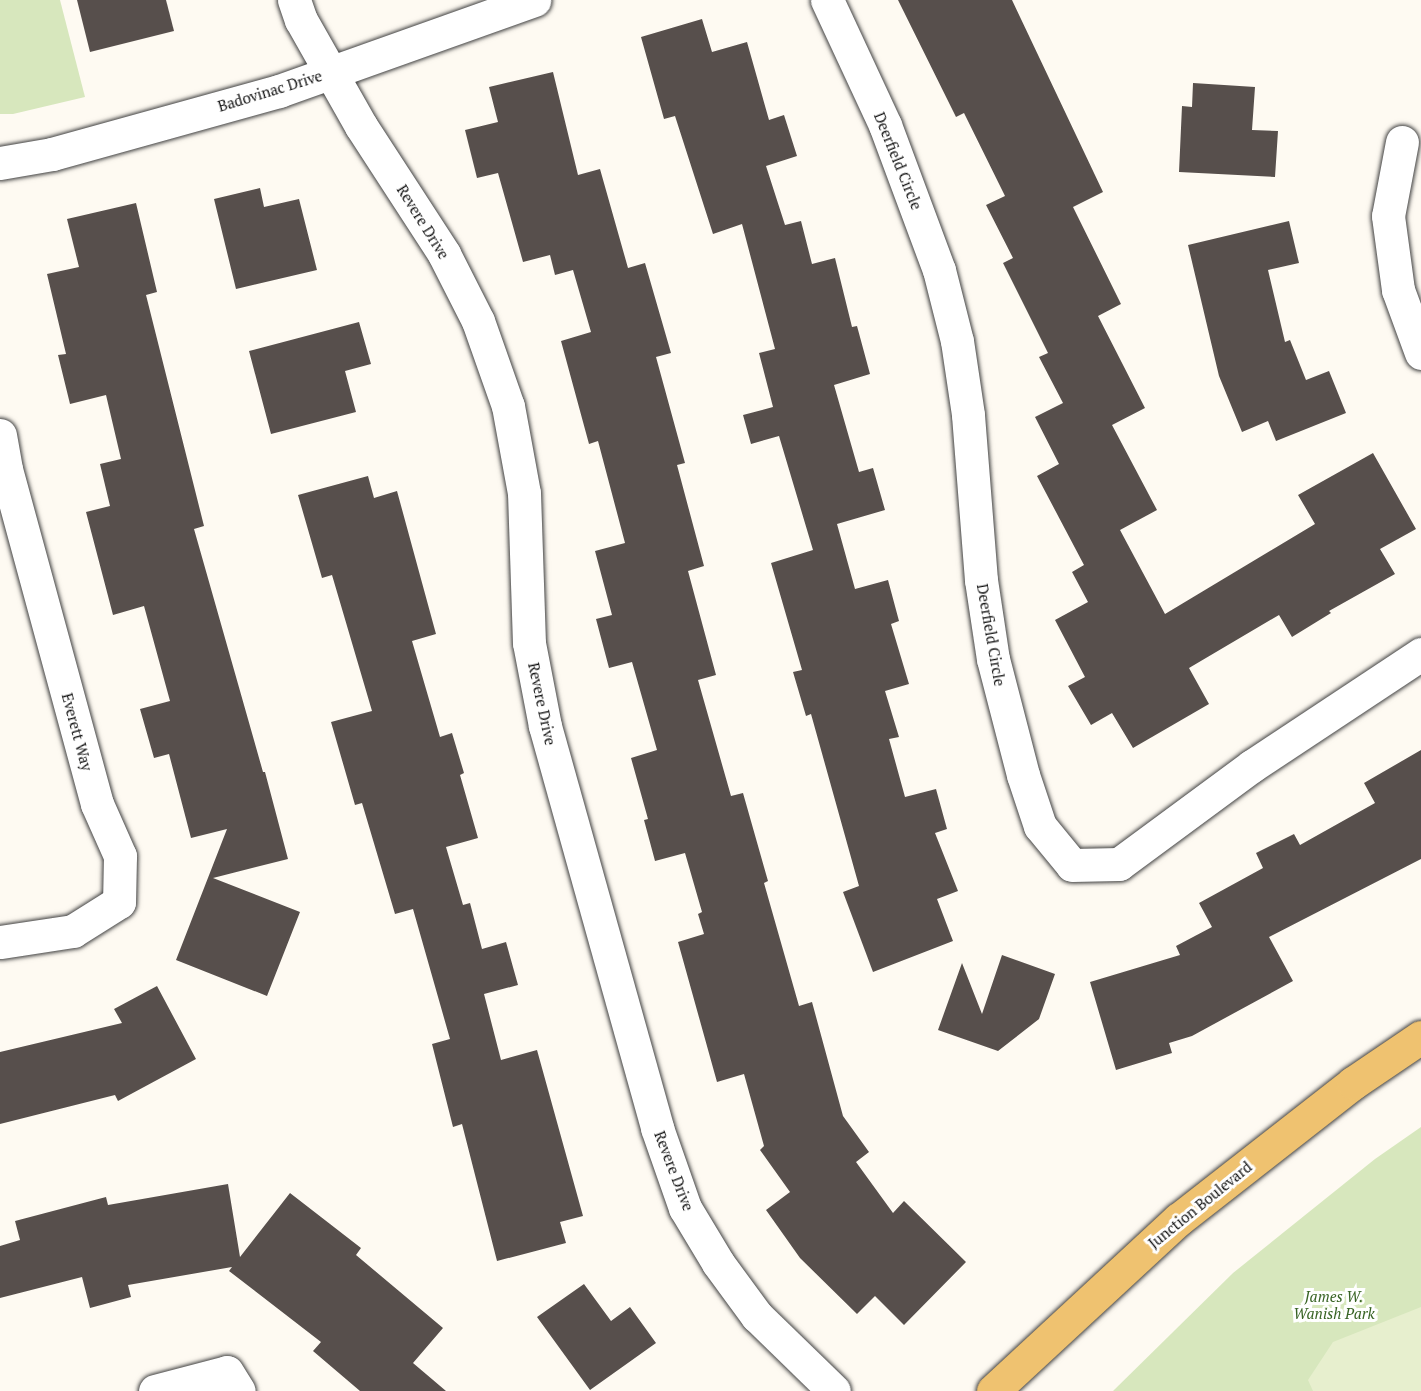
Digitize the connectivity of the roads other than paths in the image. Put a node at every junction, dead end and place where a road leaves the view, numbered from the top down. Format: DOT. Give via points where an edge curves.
graph roads {
  1 [pos="294,0"];
  2 [pos="534,0"];
  3 [pos="827,0"];
  4 [pos="330,73"];
  5 [pos="1402,142"];
  6 [pos="0,163"];
  7 [pos="1421,353"];
  8 [pos="0,435"];
  9 [pos="1421,654"];
  10 [pos="0,942"];
  11 [pos="1421,1037"];
  12 [pos="155,1391"];
  13 [pos="239,1391"];
  14 [pos="834,1391"];
  15 [pos="993,1391"];
  1 -- 4 [label="street, Revere Drive"];
  2 -- 4 [label="street, Badovinac Drive"];
  3 -- 9 [label="street, Deerfield Circle" via="885,125 939,270 957,340 968,415 981,580 993,659 1040,826 1072,865 1119,864 1251,766"];
  4 -- 6 [label="street, Badovinac Drive" via="279,91 52,154"];
  4 -- 14 [label="street, Revere Drive" via="444,254 478,321 508,406 524,493 529,643 545,726 657,1128 685,1208 718,1263 757,1316"];
  5 -- 7 [label="street" via="1388,216 1398,290"];
  8 -- 10 [label="street, Everett Way" via="6,470 97,804 120,856 120,902 73,931"];
  11 -- 15 [label="main road, Junction Boulevard" via="1353,1083 1179,1219"];
  12 -- 13 [label="street" via="227,1372"];
}
